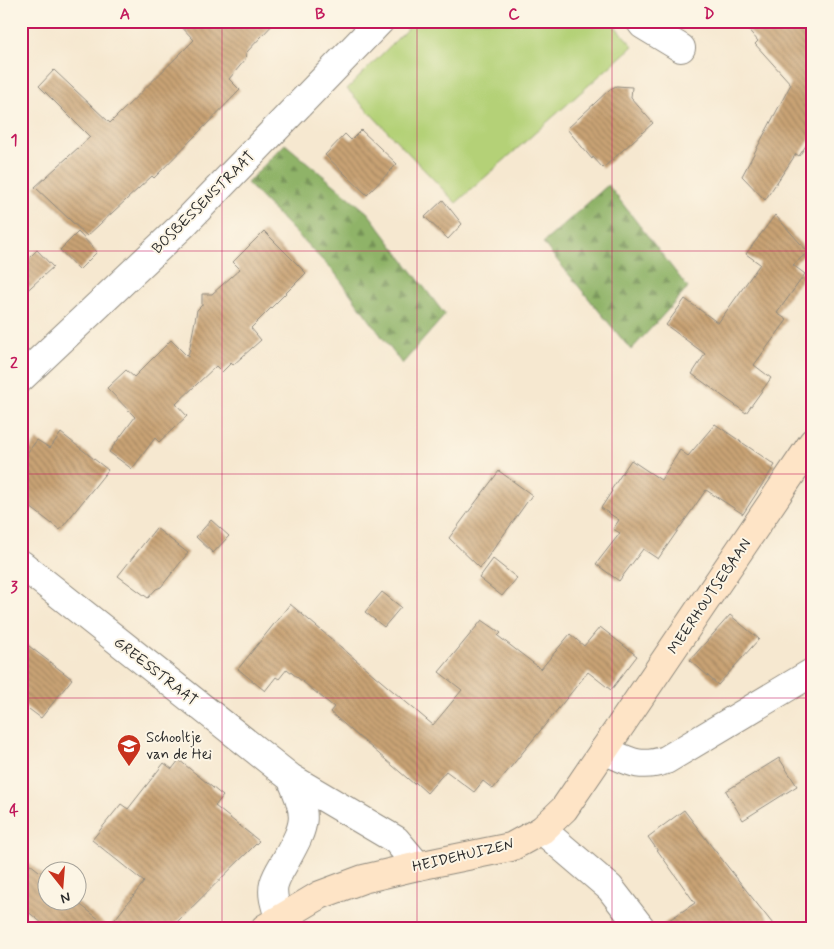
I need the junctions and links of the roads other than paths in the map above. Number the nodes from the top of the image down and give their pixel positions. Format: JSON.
{"nodes":[{"id":1,"x":380,"y":21,"type":"edge"},
{"id":2,"x":640,"y":21,"type":"edge"},
{"id":3,"x":681,"y":48,"type":"dead end"},
{"id":4,"x":21,"y":378,"type":"edge"},
{"id":5,"x":813,"y":442,"type":"edge"},
{"id":6,"x":21,"y":564,"type":"edge"},
{"id":7,"x":813,"y":672,"type":"edge"},
{"id":8,"x":604,"y":750,"type":"junction"},
{"id":9,"x":291,"y":778,"type":"junction"},
{"id":10,"x":542,"y":830,"type":"junction"},
{"id":11,"x":418,"y":866,"type":"junction"},
{"id":12,"x":272,"y":923,"type":"edge"},
{"id":13,"x":641,"y":928,"type":"edge"}],
"edges":[{"from":1,"to":4,"type":"street","name":"BOSBESSENSTRAAT"},
{"from":2,"to":3,"type":"street"},
{"from":5,"to":8,"type":"street","name":"MEERHOUTSEBAAN"},
{"from":6,"to":9,"type":"street","name":"GREESSTRAAT"},
{"from":7,"to":8,"type":"street"},
{"from":8,"to":10,"type":"street","name":"HEIDEHUIZEN"},
{"from":9,"to":11,"type":"street","name":"GREESSTRAAT"},
{"from":9,"to":12,"type":"street","name":"GREESSTRAAT"},
{"from":10,"to":11,"type":"street","name":"HEIDEHUIZEN"},
{"from":10,"to":13,"type":"street"},
{"from":11,"to":12,"type":"street","name":"HEIDEHUIZEN"}]}
